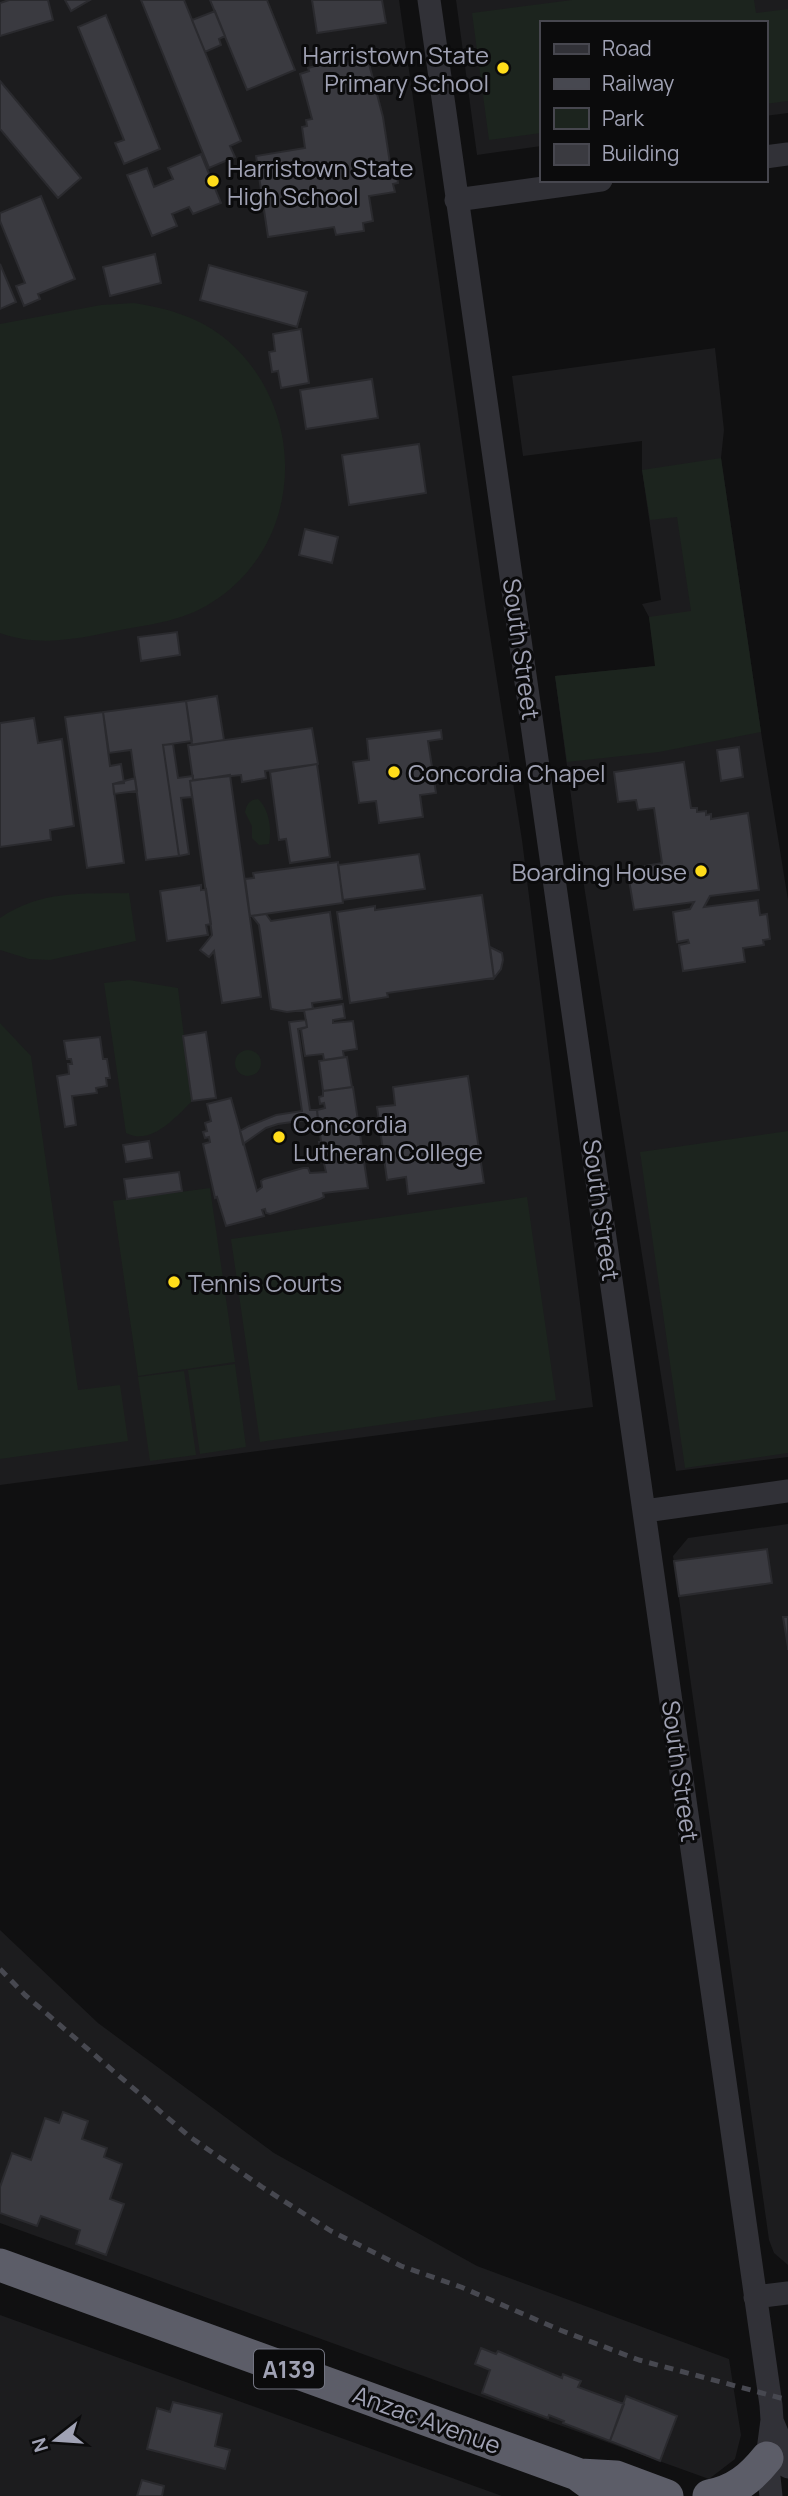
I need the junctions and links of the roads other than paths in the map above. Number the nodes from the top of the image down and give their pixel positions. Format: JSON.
{"nodes":[{"id":1,"x":429,"y":0,"type":"edge"},
{"id":2,"x":788,"y":154,"type":"edge"},
{"id":3,"x":767,"y":157,"type":"edge"},
{"id":4,"x":587,"y":182,"type":"edge"},
{"id":5,"x":456,"y":201,"type":"junction"},
{"id":6,"x":788,"y":1491,"type":"edge"},
{"id":7,"x":645,"y":1511,"type":"junction"},
{"id":8,"x":0,"y":2265,"type":"edge"},
{"id":9,"x":788,"y":2293,"type":"edge"},
{"id":10,"x":755,"y":2297,"type":"junction"},
{"id":11,"x":777,"y":2463,"type":"edge"},
{"id":12,"x":577,"y":2474,"type":"junction"},
{"id":13,"x":607,"y":2496,"type":"edge"},
{"id":14,"x":667,"y":2496,"type":"edge"},
{"id":15,"x":709,"y":2496,"type":"edge"},
{"id":16,"x":771,"y":2496,"type":"edge"}],
"edges":[{"from":1,"to":5,"type":"street","name":"South Street"},
{"from":2,"to":3,"type":"street"},
{"from":4,"to":5,"type":"street"},
{"from":5,"to":7,"type":"street","name":"South Street"},
{"from":6,"to":7,"type":"street"},
{"from":7,"to":10,"type":"street","name":"South Street"},
{"from":8,"to":12,"type":"highway","name":"Anzac Avenue","number":"A139"},
{"from":9,"to":10,"type":"street"},
{"from":10,"to":11,"type":"street","name":"South Street"},
{"from":11,"to":15,"type":"highway"},
{"from":11,"to":16,"type":"street","name":"South Street"},
{"from":12,"to":13,"type":"highway","name":"Anzac Avenue","number":"A139"},
{"from":12,"to":14,"type":"highway","name":"Anzac Avenue","number":"A139"}]}
